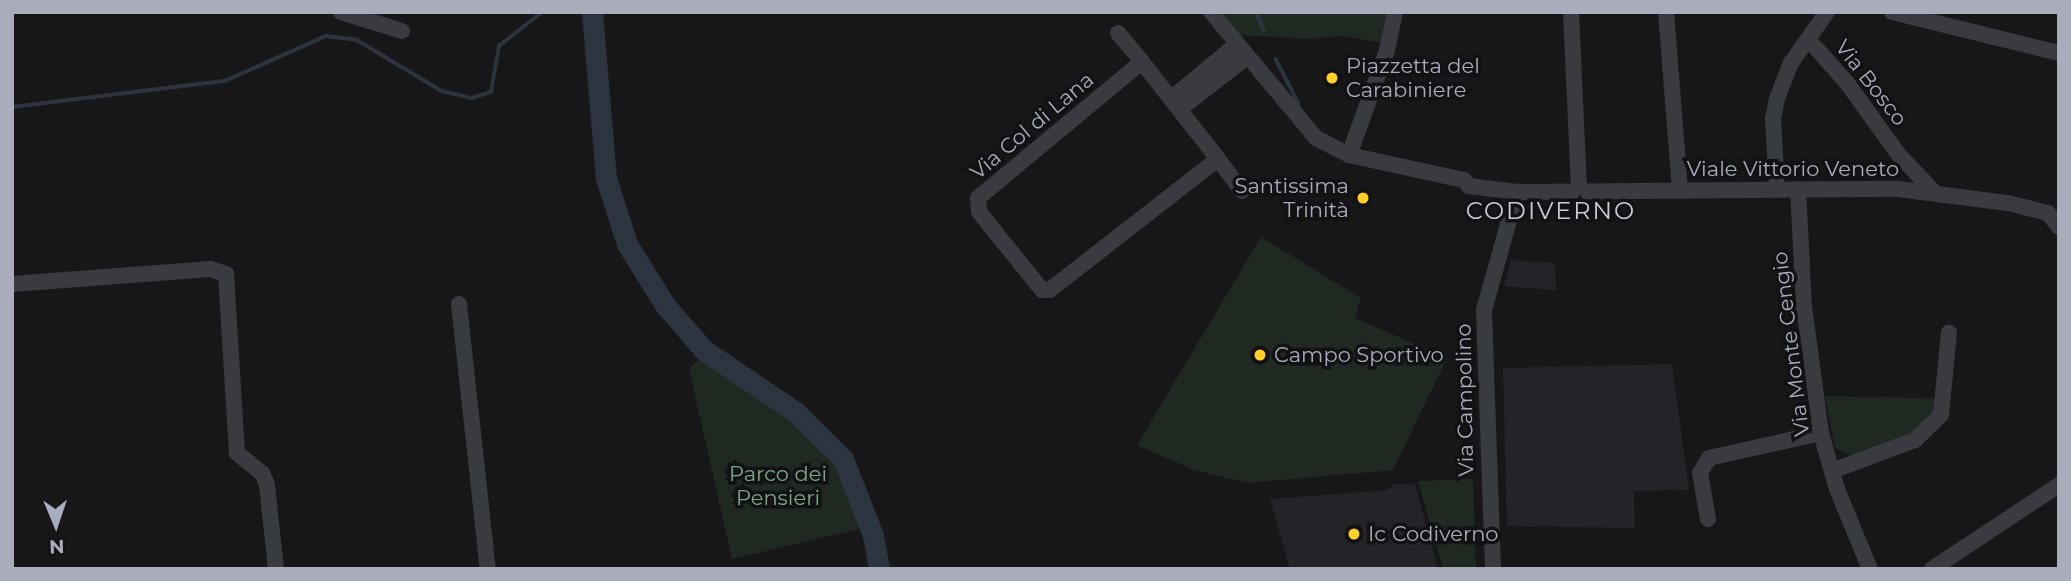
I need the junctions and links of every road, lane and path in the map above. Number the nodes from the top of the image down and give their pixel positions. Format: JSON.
{"nodes":[{"id":1,"x":341,"y":12,"type":"edge"},
{"id":2,"x":1212,"y":12,"type":"edge"},
{"id":3,"x":1395,"y":12,"type":"edge"},
{"id":4,"x":1572,"y":12,"type":"edge"},
{"id":5,"x":1666,"y":12,"type":"edge"},
{"id":6,"x":1827,"y":12,"type":"edge"},
{"id":7,"x":1892,"y":12,"type":"edge"},
{"id":8,"x":402,"y":31,"type":"dead end"},
{"id":9,"x":1118,"y":33,"type":"dead end"},
{"id":10,"x":1808,"y":39,"type":"junction"},
{"id":11,"x":1242,"y":51,"type":"junction"},
{"id":12,"x":2059,"y":53,"type":"edge"},
{"id":13,"x":1142,"y":62,"type":"junction"},
{"id":14,"x":1176,"y":103,"type":"junction"},
{"id":15,"x":1349,"y":155,"type":"junction"},
{"id":16,"x":1899,"y":155,"type":"junction"},
{"id":17,"x":1218,"y":159,"type":"junction"},
{"id":18,"x":1891,"y":188,"type":"junction"},
{"id":19,"x":1777,"y":189,"type":"junction"},
{"id":20,"x":1798,"y":189,"type":"junction"},
{"id":21,"x":1680,"y":190,"type":"junction"},
{"id":22,"x":1242,"y":191,"type":"dead end"},
{"id":23,"x":1579,"y":191,"type":"junction"},
{"id":24,"x":1517,"y":192,"type":"junction"},
{"id":25,"x":1936,"y":194,"type":"junction"},
{"id":26,"x":2059,"y":227,"type":"edge"},
{"id":27,"x":12,"y":284,"type":"edge"},
{"id":28,"x":459,"y":304,"type":"dead end"},
{"id":29,"x":1950,"y":332,"type":"dead end"},
{"id":30,"x":1821,"y":433,"type":"junction"},
{"id":31,"x":1832,"y":471,"type":"junction"},
{"id":32,"x":2059,"y":485,"type":"edge"},
{"id":33,"x":1708,"y":519,"type":"dead end"},
{"id":34,"x":276,"y":569,"type":"edge"},
{"id":35,"x":488,"y":569,"type":"edge"},
{"id":36,"x":1493,"y":569,"type":"edge"},
{"id":37,"x":1870,"y":569,"type":"edge"},
{"id":38,"x":1931,"y":569,"type":"edge"}],
"edges":[{"from":1,"to":8,"type":"street"},
{"from":2,"to":11,"type":"street"},
{"from":3,"to":15,"type":"street"},
{"from":4,"to":23,"type":"street"},
{"from":5,"to":21,"type":"street"},
{"from":6,"to":10,"type":"street","name":"Via Bosco"},
{"from":7,"to":12,"type":"street"},
{"from":9,"to":13,"type":"street"},
{"from":10,"to":16,"type":"street","name":"Via Bosco"},
{"from":10,"to":19,"type":"street","name":"Via Bosco"},
{"from":11,"to":14,"type":"street"},
{"from":11,"to":15,"type":"street"},
{"from":13,"to":14,"type":"street"},
{"from":13,"to":17,"type":"street","name":"Via Col di Lana"},
{"from":14,"to":17,"type":"street"},
{"from":15,"to":24,"type":"street","name":"Viale Vittorio Veneto"},
{"from":16,"to":18,"type":"street","name":"Via Bosco"},
{"from":16,"to":25,"type":"street","name":"Via Bosco"},
{"from":17,"to":22,"type":"street"},
{"from":18,"to":20,"type":"street","name":"Viale Vittorio Veneto"},
{"from":18,"to":25,"type":"street","name":"Viale Vittorio Veneto"},
{"from":19,"to":20,"type":"street","name":"Viale Vittorio Veneto"},
{"from":19,"to":21,"type":"street","name":"Viale Vittorio Veneto"},
{"from":20,"to":30,"type":"street","name":"Via Monte Cengio"},
{"from":21,"to":23,"type":"street","name":"Viale Vittorio Veneto"},
{"from":23,"to":24,"type":"street","name":"Viale Vittorio Veneto"},
{"from":24,"to":36,"type":"street","name":"Via Campolino"},
{"from":25,"to":26,"type":"street","name":"Viale Vittorio Veneto"},
{"from":27,"to":34,"type":"street"},
{"from":28,"to":35,"type":"street"},
{"from":29,"to":31,"type":"street"},
{"from":30,"to":31,"type":"street","name":"Via Monte Cengio"},
{"from":30,"to":33,"type":"street"},
{"from":31,"to":37,"type":"street","name":"Via Monte Cengio"},
{"from":32,"to":38,"type":"street"}]}
